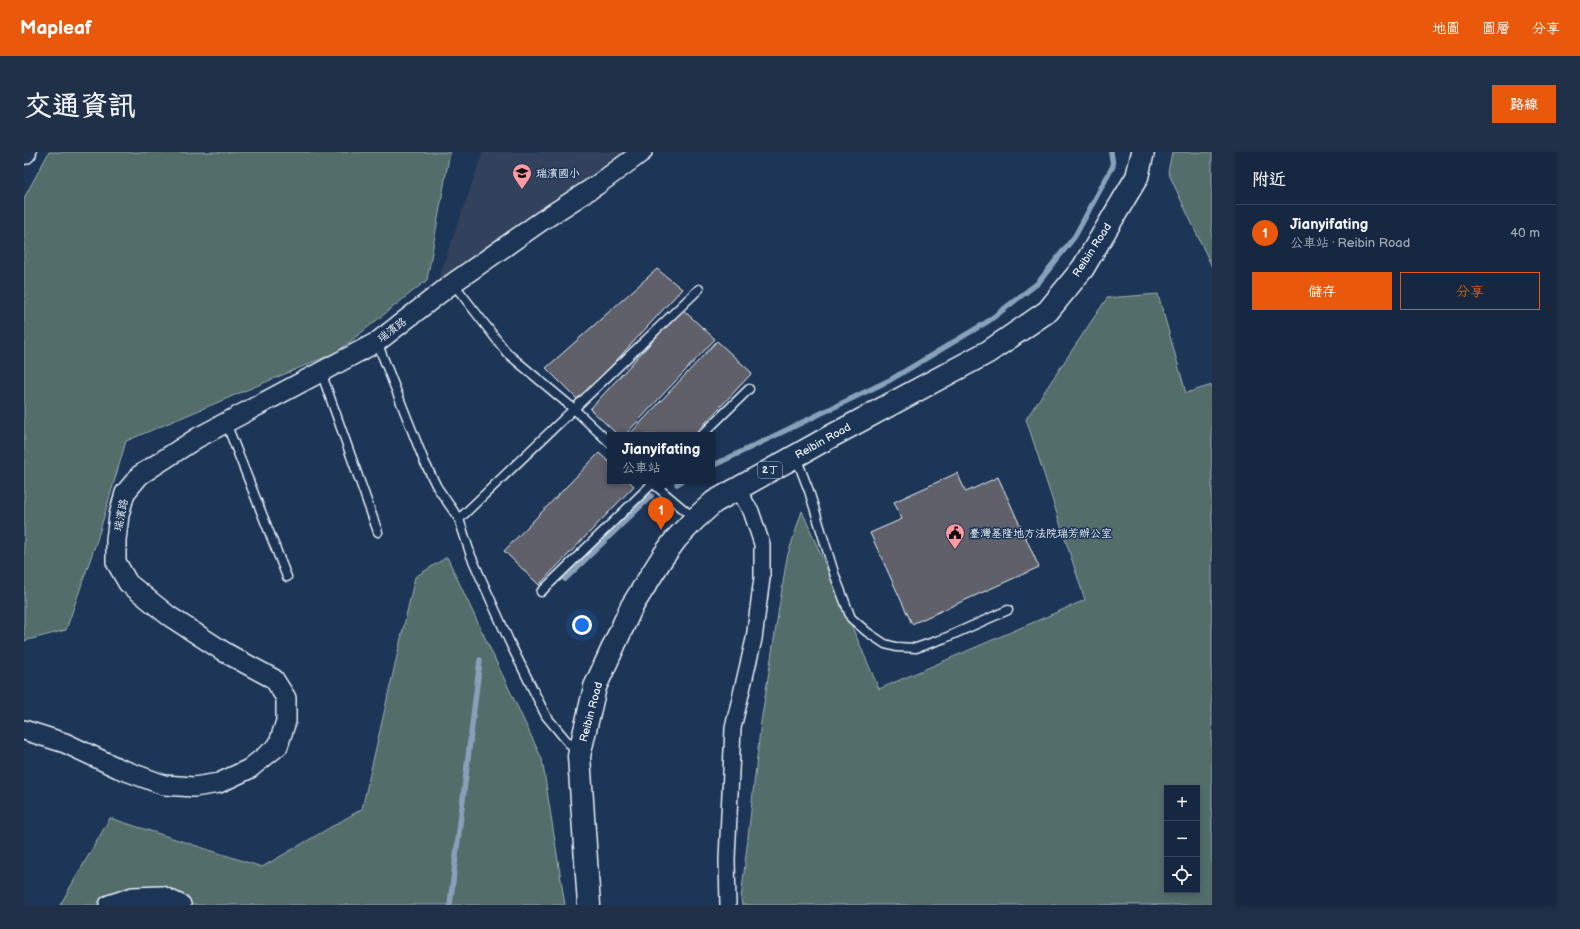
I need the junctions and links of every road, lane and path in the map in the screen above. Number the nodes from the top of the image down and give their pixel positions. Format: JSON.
{"nodes":[{"id":1,"x":642,"y":152,"type":"edge"},
{"id":2,"x":1143,"y":152,"type":"edge"},
{"id":3,"x":453,"y":283,"type":"junction"},
{"id":4,"x":699,"y":289,"type":"dead end"},
{"id":5,"x":377,"y":342,"type":"junction"},
{"id":6,"x":321,"y":372,"type":"junction"},
{"id":7,"x":749,"y":389,"type":"dead end"},
{"id":8,"x":574,"y":409,"type":"junction"},
{"id":9,"x":226,"y":423,"type":"junction"},
{"id":10,"x":705,"y":432,"type":"edge"},
{"id":11,"x":607,"y":440,"type":"edge"},
{"id":12,"x":796,"y":456,"type":"junction"},
{"id":13,"x":651,"y":484,"type":"edge"},
{"id":14,"x":655,"y":484,"type":"edge"},
{"id":15,"x":737,"y":488,"type":"junction"},
{"id":16,"x":459,"y":519,"type":"junction"},
{"id":17,"x":695,"y":519,"type":"junction"},
{"id":18,"x":378,"y":532,"type":"dead end"},
{"id":19,"x":287,"y":577,"type":"dead end"},
{"id":20,"x":541,"y":592,"type":"dead end"},
{"id":21,"x":1008,"y":610,"type":"dead end"},
{"id":22,"x":24,"y":730,"type":"edge"},
{"id":23,"x":579,"y":756,"type":"junction"},
{"id":24,"x":109,"y":905,"type":"edge"},
{"id":25,"x":181,"y":905,"type":"edge"},
{"id":26,"x":589,"y":905,"type":"edge"},
{"id":27,"x":728,"y":905,"type":"edge"}],
"edges":[{"from":1,"to":3,"type":"street","name":"瑞濱路"},
{"from":2,"to":12,"type":"main road","name":"Reibin Road","number":"2丁"},
{"from":3,"to":5,"type":"street","name":"瑞濱路"},
{"from":3,"to":8,"type":"lane"},
{"from":4,"to":8,"type":"lane"},
{"from":5,"to":6,"type":"street","name":"瑞濱路"},
{"from":5,"to":16,"type":"lane"},
{"from":6,"to":9,"type":"street","name":"瑞濱路"},
{"from":6,"to":18,"type":"lane"},
{"from":7,"to":10,"type":"lane"},
{"from":8,"to":11,"type":"lane"},
{"from":8,"to":16,"type":"lane"},
{"from":9,"to":19,"type":"lane"},
{"from":9,"to":22,"type":"street","name":"瑞濱路"},
{"from":12,"to":15,"type":"main road","name":"Reibin Road","number":"2丁"},
{"from":12,"to":21,"type":"lane"},
{"from":13,"to":20,"type":"lane"},
{"from":14,"to":17,"type":"lane"},
{"from":15,"to":17,"type":"main road","name":"Reibin Road","number":"2丁"},
{"from":15,"to":27,"type":"street"},
{"from":16,"to":23,"type":"lane"},
{"from":17,"to":23,"type":"main road","name":"Reibin Road","number":"2丁"},
{"from":23,"to":26,"type":"main road","name":"Reibin Road","number":"2丁"},
{"from":24,"to":25,"type":"street"}]}
